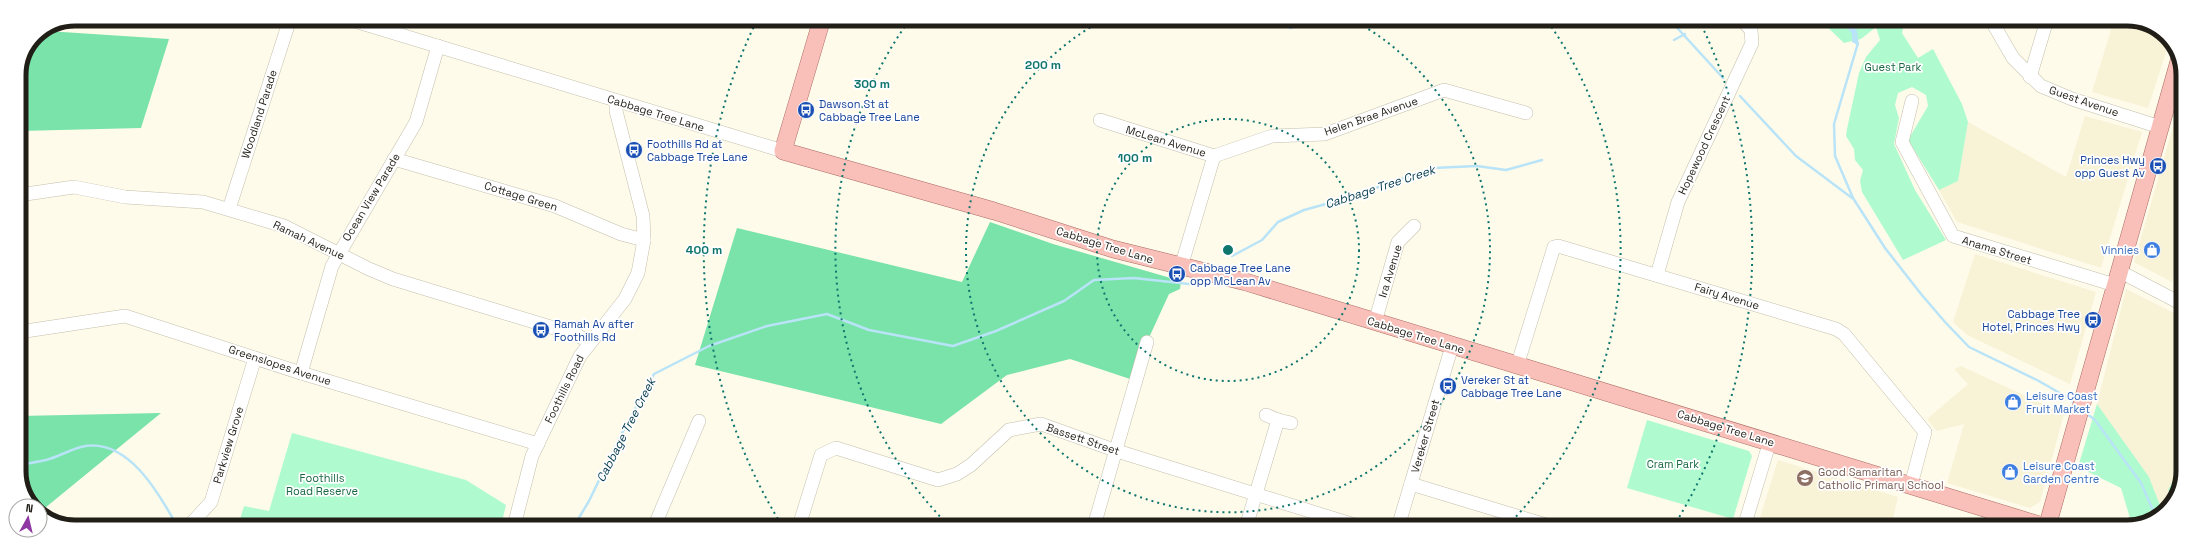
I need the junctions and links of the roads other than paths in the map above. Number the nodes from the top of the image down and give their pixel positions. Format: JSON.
{"nodes":[{"id":1,"x":288,"y":26,"type":"edge"},
{"id":2,"x":371,"y":26,"type":"edge"},
{"id":3,"x":820,"y":26,"type":"edge"},
{"id":4,"x":1747,"y":26,"type":"edge"},
{"id":5,"x":1994,"y":26,"type":"edge"},
{"id":6,"x":2045,"y":26,"type":"edge"},
{"id":7,"x":438,"y":46,"type":"junction"},
{"id":8,"x":2176,"y":72,"type":"edge"},
{"id":9,"x":2030,"y":77,"type":"junction"},
{"id":10,"x":616,"y":101,"type":"junction"},
{"id":11,"x":1912,"y":101,"type":"dead end"},
{"id":12,"x":1526,"y":114,"type":"dead end"},
{"id":13,"x":1100,"y":120,"type":"dead end"},
{"id":14,"x":2160,"y":127,"type":"junction"},
{"id":15,"x":783,"y":151,"type":"junction"},
{"id":16,"x":1214,"y":156,"type":"junction"},
{"id":17,"x":394,"y":159,"type":"junction"},
{"id":18,"x":26,"y":194,"type":"edge"},
{"id":19,"x":229,"y":209,"type":"junction"},
{"id":20,"x":1414,"y":226,"type":"dead end"},
{"id":21,"x":644,"y":240,"type":"junction"},
{"id":22,"x":338,"y":253,"type":"junction"},
{"id":23,"x":1181,"y":267,"type":"junction"},
{"id":24,"x":1657,"y":275,"type":"junction"},
{"id":25,"x":2117,"y":278,"type":"junction"},
{"id":26,"x":2176,"y":302,"type":"edge"},
{"id":27,"x":1375,"y":322,"type":"junction"},
{"id":28,"x":26,"y":331,"type":"edge"},
{"id":29,"x":589,"y":342,"type":"junction"},
{"id":30,"x":1147,"y":342,"type":"dead end"},
{"id":31,"x":1452,"y":346,"type":"junction"},
{"id":32,"x":255,"y":358,"type":"junction"},
{"id":33,"x":1517,"y":366,"type":"junction"},
{"id":34,"x":301,"y":373,"type":"junction"},
{"id":35,"x":1266,"y":415,"type":"dead end"},
{"id":36,"x":699,"y":420,"type":"dead end"},
{"id":37,"x":1278,"y":420,"type":"junction"},
{"id":38,"x":1291,"y":423,"type":"dead end"},
{"id":39,"x":1770,"y":442,"type":"junction"},
{"id":40,"x":538,"y":444,"type":"junction"},
{"id":41,"x":1116,"y":451,"type":"junction"},
{"id":42,"x":1411,"y":484,"type":"junction"},
{"id":43,"x":1910,"y":485,"type":"junction"},
{"id":44,"x":1257,"y":495,"type":"junction"},
{"id":45,"x":194,"y":520,"type":"edge"},
{"id":46,"x":516,"y":520,"type":"edge"},
{"id":47,"x":657,"y":520,"type":"edge"},
{"id":48,"x":801,"y":520,"type":"edge"},
{"id":49,"x":1096,"y":520,"type":"edge"},
{"id":50,"x":1248,"y":520,"type":"edge"},
{"id":51,"x":1338,"y":520,"type":"edge"},
{"id":52,"x":1400,"y":520,"type":"edge"},
{"id":53,"x":1530,"y":520,"type":"edge"},
{"id":54,"x":1746,"y":520,"type":"edge"},
{"id":55,"x":2023,"y":520,"type":"edge"},
{"id":56,"x":2048,"y":520,"type":"edge"}],
"edges":[{"from":1,"to":19,"type":"street","name":"Woodland Parade"},
{"from":2,"to":7,"type":"street","name":"Cabbage Tree Lane"},
{"from":3,"to":15,"type":"main road"},
{"from":4,"to":24,"type":"street","name":"Hopewood Crescent"},
{"from":5,"to":9,"type":"street","name":"Guest Avenue"},
{"from":6,"to":9,"type":"street"},
{"from":7,"to":10,"type":"street","name":"Cabbage Tree Lane"},
{"from":7,"to":17,"type":"street","name":"Ocean View Parade"},
{"from":8,"to":14,"type":"main road"},
{"from":9,"to":14,"type":"street","name":"Guest Avenue"},
{"from":10,"to":15,"type":"street","name":"Cabbage Tree Lane"},
{"from":10,"to":21,"type":"street","name":"Foothills Road"},
{"from":11,"to":25,"type":"street","name":"Anama Street"},
{"from":12,"to":16,"type":"street","name":"Helen Brae Avenue"},
{"from":13,"to":16,"type":"street","name":"McLean Avenue"},
{"from":14,"to":25,"type":"main road"},
{"from":15,"to":23,"type":"main road","name":"Cabbage Tree Lane"},
{"from":16,"to":23,"type":"street","name":"McLean Avenue"},
{"from":17,"to":21,"type":"street","name":"Cottage Green"},
{"from":17,"to":22,"type":"street","name":"Ocean View Parade"},
{"from":18,"to":19,"type":"street","name":"Ramah Avenue"},
{"from":19,"to":22,"type":"street","name":"Ramah Avenue"},
{"from":20,"to":27,"type":"street","name":"Ira Avenue"},
{"from":21,"to":29,"type":"street","name":"Foothills Road"},
{"from":22,"to":29,"type":"street","name":"Ramah Avenue"},
{"from":22,"to":34,"type":"street","name":"Ocean View Parade"},
{"from":23,"to":27,"type":"main road","name":"Cabbage Tree Lane"},
{"from":24,"to":33,"type":"street","name":"Fairy Avenue"},
{"from":24,"to":43,"type":"street","name":"Fairy Avenue"},
{"from":25,"to":26,"type":"street","name":"Anama Street"},
{"from":25,"to":56,"type":"main road"},
{"from":27,"to":31,"type":"main road","name":"Cabbage Tree Lane"},
{"from":28,"to":32,"type":"street","name":"Greenslopes Avenue"},
{"from":29,"to":40,"type":"street","name":"Foothills Road"},
{"from":30,"to":41,"type":"street"},
{"from":31,"to":33,"type":"main road","name":"Cabbage Tree Lane"},
{"from":31,"to":42,"type":"street","name":"Vereker Street"},
{"from":32,"to":34,"type":"street","name":"Greenslopes Avenue"},
{"from":32,"to":45,"type":"street","name":"Parkview Grove"},
{"from":33,"to":39,"type":"main road","name":"Cabbage Tree Lane"},
{"from":34,"to":40,"type":"street","name":"Greenslopes Avenue"},
{"from":35,"to":37,"type":"street"},
{"from":36,"to":47,"type":"street"},
{"from":37,"to":38,"type":"street"},
{"from":37,"to":44,"type":"street"},
{"from":39,"to":43,"type":"main road","name":"Cabbage Tree Lane"},
{"from":39,"to":54,"type":"street"},
{"from":40,"to":46,"type":"street","name":"Foothills Road"},
{"from":41,"to":44,"type":"street","name":"Bassett Street"},
{"from":41,"to":48,"type":"street","name":"Bassett Street"},
{"from":41,"to":49,"type":"street"},
{"from":42,"to":52,"type":"street","name":"Vereker Street"},
{"from":42,"to":53,"type":"street"},
{"from":43,"to":55,"type":"main road","name":"Cabbage Tree Lane"},
{"from":44,"to":50,"type":"street"},
{"from":44,"to":51,"type":"street","name":"Bassett Street"}]}
